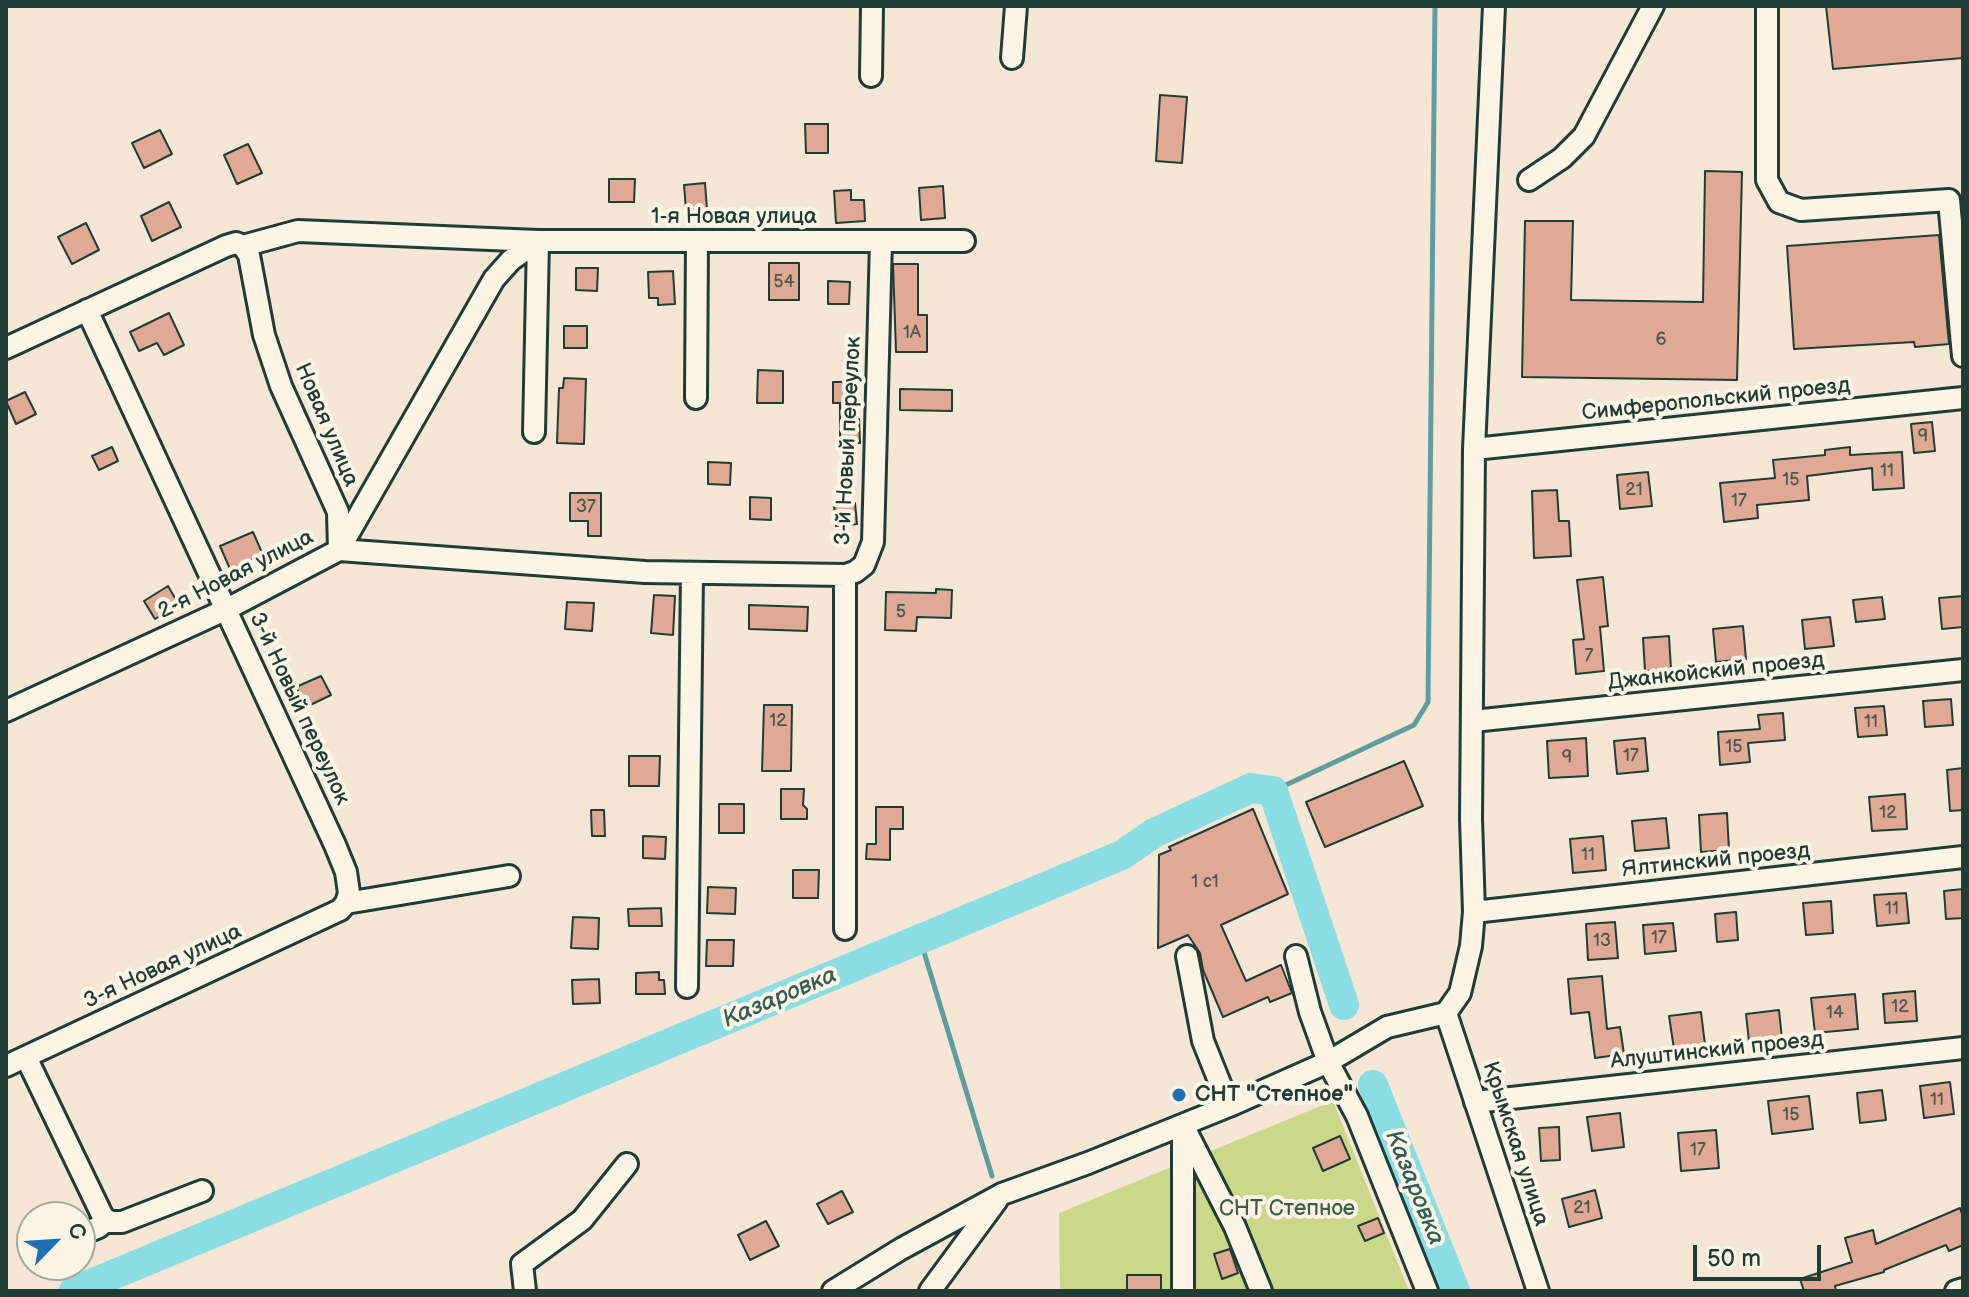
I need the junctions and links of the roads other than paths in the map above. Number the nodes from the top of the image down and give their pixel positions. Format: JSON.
{"nodes":[{"id":1,"x":872,"y":6,"type":"edge"},
{"id":2,"x":1016,"y":6,"type":"edge"},
{"id":3,"x":1494,"y":6,"type":"edge"},
{"id":4,"x":1653,"y":6,"type":"edge"},
{"id":5,"x":1767,"y":6,"type":"edge"},
{"id":6,"x":1012,"y":58,"type":"dead end"},
{"id":7,"x":871,"y":76,"type":"dead end"},
{"id":8,"x":1529,"y":180,"type":"dead end"},
{"id":9,"x":538,"y":241,"type":"junction"},
{"id":10,"x":697,"y":241,"type":"junction"},
{"id":11,"x":881,"y":241,"type":"junction"},
{"id":12,"x":964,"y":241,"type":"dead end"},
{"id":13,"x":243,"y":246,"type":"junction"},
{"id":14,"x":87,"y":310,"type":"junction"},
{"id":15,"x":6,"y":348,"type":"edge"},
{"id":16,"x":1963,"y":356,"type":"edge"},
{"id":17,"x":696,"y":398,"type":"dead end"},
{"id":18,"x":1963,"y":398,"type":"edge"},
{"id":19,"x":534,"y":432,"type":"dead end"},
{"id":20,"x":1474,"y":449,"type":"junction"},
{"id":21,"x":339,"y":550,"type":"junction"},
{"id":22,"x":645,"y":572,"type":"joint"},
{"id":23,"x":692,"y":573,"type":"junction"},
{"id":24,"x":845,"y":575,"type":"junction"},
{"id":25,"x":227,"y":609,"type":"junction"},
{"id":26,"x":1963,"y":670,"type":"edge"},
{"id":27,"x":6,"y":711,"type":"edge"},
{"id":28,"x":1473,"y":721,"type":"junction"},
{"id":29,"x":1963,"y":857,"type":"edge"},
{"id":30,"x":509,"y":876,"type":"dead end"},
{"id":31,"x":343,"y":907,"type":"junction"},
{"id":32,"x":1474,"y":912,"type":"junction"},
{"id":33,"x":845,"y":929,"type":"dead end"},
{"id":34,"x":1187,"y":956,"type":"dead end"},
{"id":35,"x":1296,"y":956,"type":"dead end"},
{"id":36,"x":687,"y":987,"type":"dead end"},
{"id":37,"x":1446,"y":1013,"type":"junction"},
{"id":38,"x":1963,"y":1048,"type":"edge"},
{"id":39,"x":26,"y":1057,"type":"junction"},
{"id":40,"x":1328,"y":1062,"type":"junction"},
{"id":41,"x":6,"y":1066,"type":"edge"},
{"id":42,"x":1475,"y":1102,"type":"junction"},
{"id":43,"x":1229,"y":1106,"type":"junction"},
{"id":44,"x":1183,"y":1125,"type":"junction"},
{"id":45,"x":627,"y":1164,"type":"dead end"},
{"id":46,"x":202,"y":1191,"type":"dead end"},
{"id":47,"x":1002,"y":1194,"type":"junction"},
{"id":48,"x":103,"y":1217,"type":"junction"},
{"id":49,"x":96,"y":1228,"type":"edge"},
{"id":50,"x":1963,"y":1289,"type":"edge"},
{"id":51,"x":525,"y":1291,"type":"edge"},
{"id":52,"x":833,"y":1291,"type":"edge"},
{"id":53,"x":930,"y":1291,"type":"edge"},
{"id":54,"x":1183,"y":1291,"type":"edge"},
{"id":55,"x":1261,"y":1291,"type":"edge"},
{"id":56,"x":1427,"y":1291,"type":"edge"},
{"id":57,"x":1538,"y":1291,"type":"edge"},
{"id":58,"x":1956,"y":1291,"type":"edge"}],
"edges":[{"from":1,"to":7,"type":"street"},
{"from":2,"to":6,"type":"street"},
{"from":3,"to":20,"type":"street"},
{"from":4,"to":8,"type":"street"},
{"from":5,"to":16,"type":"street"},
{"from":9,"to":10,"type":"street","name":"1-я Новая улица"},
{"from":9,"to":13,"type":"street","name":"1-я Новая улица"},
{"from":9,"to":19,"type":"street"},
{"from":9,"to":21,"type":"street","name":"Новая улица"},
{"from":10,"to":11,"type":"street","name":"1-я Новая улица"},
{"from":10,"to":17,"type":"street"},
{"from":11,"to":12,"type":"street","name":"1-я Новая улица"},
{"from":11,"to":24,"type":"street","name":"3-й Новый переулок"},
{"from":13,"to":14,"type":"street"},
{"from":13,"to":21,"type":"street","name":"Новая улица"},
{"from":14,"to":15,"type":"street"},
{"from":14,"to":25,"type":"street","name":"3-й Новый переулок"},
{"from":18,"to":20,"type":"street","name":"Симферопольский проезд"},
{"from":20,"to":28,"type":"street"},
{"from":21,"to":22,"type":"street","name":"2-я Новая улица"},
{"from":21,"to":25,"type":"street","name":"2-я Новая улица"},
{"from":22,"to":23,"type":"street","name":"3-й Новый переулок"},
{"from":23,"to":24,"type":"street","name":"3-й Новый переулок"},
{"from":23,"to":36,"type":"street"},
{"from":24,"to":33,"type":"street"},
{"from":25,"to":27,"type":"street","name":"2-я Новая улица"},
{"from":25,"to":31,"type":"street","name":"3-й Новый переулок"},
{"from":26,"to":28,"type":"street","name":"Джанкойский проезд"},
{"from":28,"to":32,"type":"street"},
{"from":29,"to":32,"type":"street","name":"Ялтинский проезд"},
{"from":30,"to":31,"type":"street","name":"3-я Новая улица"},
{"from":31,"to":39,"type":"street","name":"3-я Новая улица"},
{"from":32,"to":37,"type":"street"},
{"from":34,"to":43,"type":"street"},
{"from":35,"to":40,"type":"street"},
{"from":37,"to":40,"type":"street"},
{"from":37,"to":42,"type":"street","name":"Крымская улица"},
{"from":38,"to":42,"type":"street","name":"Алуштинский проезд"},
{"from":39,"to":41,"type":"street","name":"3-я Новая улица"},
{"from":39,"to":48,"type":"street"},
{"from":40,"to":43,"type":"street"},
{"from":40,"to":56,"type":"street"},
{"from":42,"to":57,"type":"street","name":"Крымская улица"},
{"from":43,"to":44,"type":"street"},
{"from":44,"to":47,"type":"street"},
{"from":44,"to":54,"type":"street"},
{"from":44,"to":55,"type":"street"},
{"from":45,"to":51,"type":"street"},
{"from":46,"to":48,"type":"street"},
{"from":47,"to":52,"type":"street"},
{"from":47,"to":53,"type":"street"},
{"from":48,"to":49,"type":"street"},
{"from":50,"to":58,"type":"street"}]}
